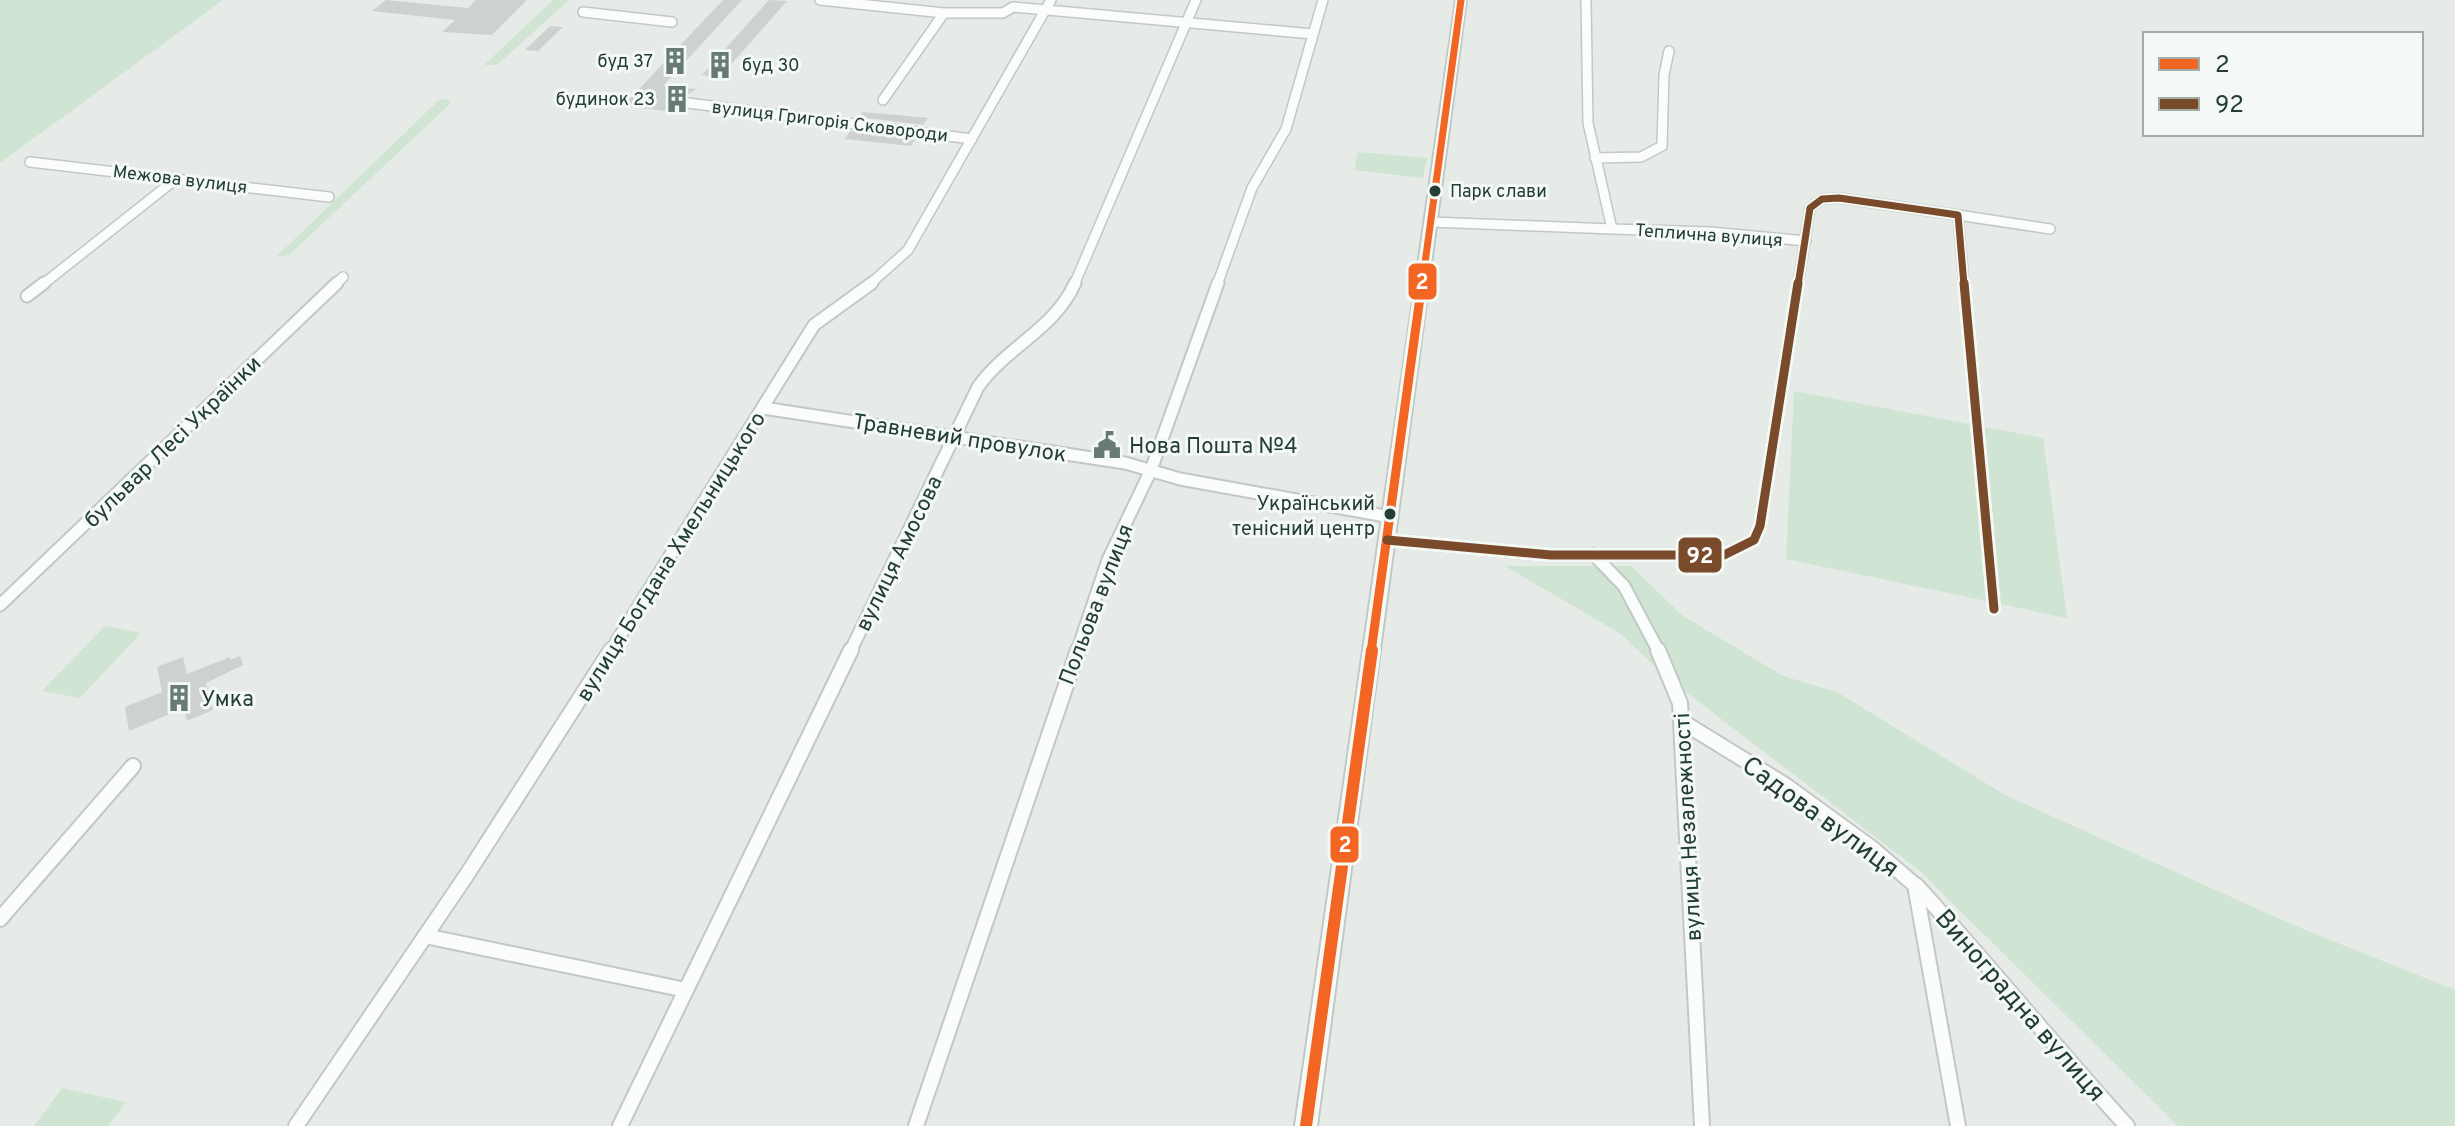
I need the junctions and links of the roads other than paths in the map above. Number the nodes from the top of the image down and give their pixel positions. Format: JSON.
{"nodes":[{"id":1,"x":820,"y":0,"type":"edge"},
{"id":2,"x":1051,"y":0,"type":"edge"},
{"id":3,"x":1196,"y":0,"type":"edge"},
{"id":4,"x":1323,"y":0,"type":"edge"},
{"id":5,"x":1461,"y":0,"type":"edge"},
{"id":6,"x":1586,"y":0,"type":"edge"},
{"id":7,"x":1045,"y":10,"type":"junction"},
{"id":8,"x":583,"y":12,"type":"dead end"},
{"id":9,"x":944,"y":13,"type":"junction"},
{"id":10,"x":672,"y":22,"type":"dead end"},
{"id":11,"x":1187,"y":23,"type":"junction"},
{"id":12,"x":1313,"y":34,"type":"junction"},
{"id":13,"x":1669,"y":51,"type":"dead end"},
{"id":14,"x":883,"y":100,"type":"dead end"},
{"id":15,"x":688,"y":103,"type":"dead end"},
{"id":16,"x":972,"y":139,"type":"junction"},
{"id":17,"x":1595,"y":158,"type":"junction"},
{"id":18,"x":30,"y":162,"type":"dead end"},
{"id":19,"x":176,"y":179,"type":"junction"},
{"id":20,"x":329,"y":197,"type":"dead end"},
{"id":21,"x":1958,"y":215,"type":"junction"},
{"id":22,"x":1431,"y":222,"type":"junction"},
{"id":23,"x":1612,"y":229,"type":"junction"},
{"id":24,"x":2050,"y":229,"type":"dead end"},
{"id":25,"x":1806,"y":241,"type":"junction"},
{"id":26,"x":343,"y":277,"type":"dead end"},
{"id":27,"x":27,"y":296,"type":"dead end"},
{"id":28,"x":763,"y":408,"type":"junction"},
{"id":29,"x":956,"y":435,"type":"junction"},
{"id":30,"x":1151,"y":470,"type":"junction"},
{"id":31,"x":1391,"y":517,"type":"junction"},
{"id":32,"x":1387,"y":540,"type":"junction"},
{"id":33,"x":1593,"y":554,"type":"junction"},
{"id":34,"x":0,"y":605,"type":"edge"},
{"id":35,"x":1994,"y":609,"type":"dead end"},
{"id":36,"x":1681,"y":721,"type":"junction"},
{"id":37,"x":133,"y":766,"type":"dead end"},
{"id":38,"x":1915,"y":885,"type":"junction"},
{"id":39,"x":0,"y":919,"type":"edge"},
{"id":40,"x":425,"y":936,"type":"junction"},
{"id":41,"x":686,"y":990,"type":"junction"},
{"id":42,"x":296,"y":1126,"type":"edge"},
{"id":43,"x":620,"y":1126,"type":"edge"},
{"id":44,"x":916,"y":1126,"type":"edge"},
{"id":45,"x":1306,"y":1126,"type":"edge"},
{"id":46,"x":1702,"y":1126,"type":"edge"},
{"id":47,"x":1958,"y":1126,"type":"edge"},
{"id":48,"x":2127,"y":1126,"type":"edge"}],
"edges":[{"from":1,"to":9,"type":"street"},
{"from":2,"to":7,"type":"street","name":"вулиця Богдана Хмельницького"},
{"from":3,"to":11,"type":"street","name":"вулиця Амосова"},
{"from":4,"to":12,"type":"street","name":"Польова вулиця"},
{"from":5,"to":22,"type":"main road"},
{"from":6,"to":17,"type":"street","name":"Теплична вулиця"},
{"from":7,"to":9,"type":"street"},
{"from":7,"to":11,"type":"street"},
{"from":7,"to":16,"type":"street","name":"вулиця Богдана Хмельницького"},
{"from":8,"to":10,"type":"street"},
{"from":9,"to":14,"type":"street"},
{"from":11,"to":12,"type":"street"},
{"from":11,"to":29,"type":"street","name":"вулиця Амосова"},
{"from":12,"to":30,"type":"street","name":"Польова вулиця"},
{"from":13,"to":17,"type":"street"},
{"from":15,"to":16,"type":"street","name":"вулиця Григорія Сковороди"},
{"from":16,"to":28,"type":"street","name":"вулиця Богдана Хмельницького"},
{"from":17,"to":23,"type":"street","name":"Теплична вулиця"},
{"from":18,"to":19,"type":"street","name":"Межова вулиця"},
{"from":19,"to":20,"type":"street","name":"Межова вулиця"},
{"from":19,"to":27,"type":"street"},
{"from":21,"to":24,"type":"street"},
{"from":21,"to":25,"type":"street"},
{"from":21,"to":35,"type":"street"},
{"from":22,"to":23,"type":"street","name":"Теплична вулиця"},
{"from":22,"to":31,"type":"main road"},
{"from":23,"to":25,"type":"street","name":"Теплична вулиця"},
{"from":25,"to":33,"type":"street"},
{"from":26,"to":34,"type":"street","name":"бульвар Лесі Українки"},
{"from":28,"to":29,"type":"street","name":"Травневий провулок"},
{"from":28,"to":40,"type":"street","name":"вулиця Богдана Хмельницького"},
{"from":29,"to":30,"type":"street","name":"Травневий провулок"},
{"from":29,"to":41,"type":"street","name":"вулиця Амосова"},
{"from":30,"to":31,"type":"street","name":"Травневий провулок"},
{"from":30,"to":44,"type":"street","name":"Польова вулиця"},
{"from":31,"to":32,"type":"main road"},
{"from":32,"to":33,"type":"street"},
{"from":32,"to":45,"type":"main road"},
{"from":33,"to":36,"type":"street","name":"вулиця Незалежності"},
{"from":36,"to":38,"type":"street","name":"Садова вулиця"},
{"from":36,"to":46,"type":"street","name":"вулиця Незалежності"},
{"from":37,"to":39,"type":"street"},
{"from":38,"to":47,"type":"street","name":"Садова вулиця"},
{"from":38,"to":48,"type":"street","name":"Виноградна вулиця"},
{"from":40,"to":41,"type":"street"},
{"from":40,"to":42,"type":"street","name":"вулиця Богдана Хмельницького"},
{"from":41,"to":43,"type":"street","name":"вулиця Амосова"}]}
